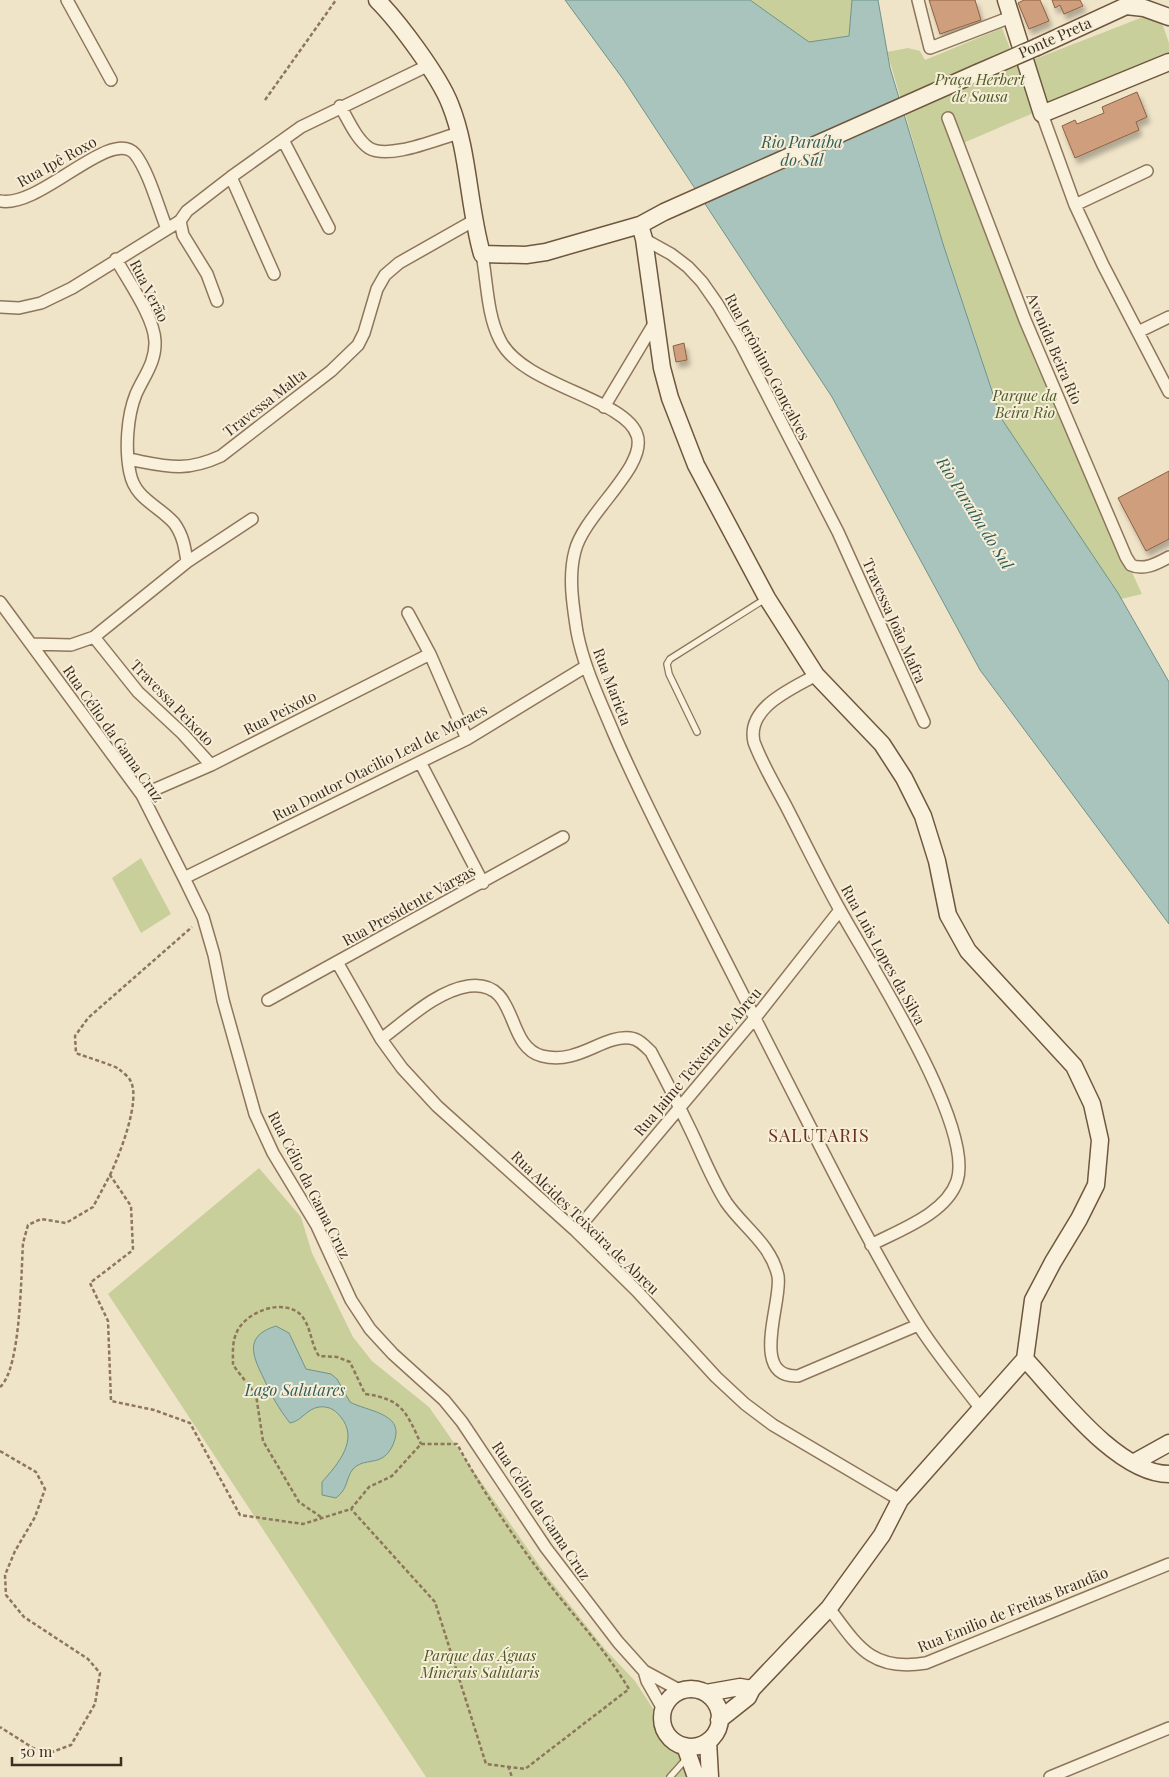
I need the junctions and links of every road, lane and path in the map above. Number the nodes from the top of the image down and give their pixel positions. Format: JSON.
{"nodes":[{"id":1,"x":336,"y":0,"type":"edge"},
{"id":2,"x":377,"y":0,"type":"edge"},
{"id":3,"x":918,"y":0,"type":"edge"},
{"id":4,"x":1006,"y":0,"type":"edge"},
{"id":5,"x":73,"y":3,"type":"edge"},
{"id":6,"x":1128,"y":3,"type":"edge"},
{"id":7,"x":1011,"y":17,"type":"junction"},
{"id":8,"x":1169,"y":17,"type":"edge"},
{"id":9,"x":1169,"y":62,"type":"edge"},
{"id":10,"x":427,"y":66,"type":"junction"},
{"id":11,"x":111,"y":80,"type":"dead end"},
{"id":12,"x":265,"y":100,"type":"dead end"},
{"id":13,"x":340,"y":106,"type":"junction"},
{"id":14,"x":1042,"y":114,"type":"junction"},
{"id":15,"x":948,"y":118,"type":"dead end"},
{"id":16,"x":459,"y":133,"type":"junction"},
{"id":17,"x":283,"y":140,"type":"junction"},
{"id":18,"x":1146,"y":171,"type":"dead end"},
{"id":19,"x":232,"y":177,"type":"junction"},
{"id":20,"x":0,"y":200,"type":"edge"},
{"id":21,"x":1075,"y":205,"type":"junction"},
{"id":22,"x":180,"y":221,"type":"junction"},
{"id":23,"x":473,"y":221,"type":"junction"},
{"id":24,"x":329,"y":228,"type":"dead end"},
{"id":25,"x":167,"y":229,"type":"junction"},
{"id":26,"x":642,"y":232,"type":"junction"},
{"id":27,"x":482,"y":254,"type":"junction"},
{"id":28,"x":116,"y":259,"type":"junction"},
{"id":29,"x":274,"y":274,"type":"dead end"},
{"id":30,"x":217,"y":301,"type":"dead end"},
{"id":31,"x":0,"y":307,"type":"edge"},
{"id":32,"x":1169,"y":317,"type":"edge"},
{"id":33,"x":655,"y":322,"type":"junction"},
{"id":34,"x":1138,"y":332,"type":"junction"},
{"id":35,"x":1169,"y":392,"type":"edge"},
{"id":36,"x":604,"y":407,"type":"junction"},
{"id":37,"x":128,"y":459,"type":"junction"},
{"id":38,"x":252,"y":519,"type":"dead end"},
{"id":39,"x":838,"y":532,"type":"joint"},
{"id":40,"x":1169,"y":557,"type":"edge"},
{"id":41,"x":187,"y":562,"type":"junction"},
{"id":42,"x":767,"y":598,"type":"junction"},
{"id":43,"x":0,"y":602,"type":"edge"},
{"id":44,"x":408,"y":613,"type":"dead end"},
{"id":45,"x":94,"y":637,"type":"junction"},
{"id":46,"x":31,"y":644,"type":"junction"},
{"id":47,"x":430,"y":654,"type":"junction"},
{"id":48,"x":585,"y":667,"type":"junction"},
{"id":49,"x":816,"y":675,"type":"junction"},
{"id":50,"x":924,"y":722,"type":"dead end"},
{"id":51,"x":697,"y":732,"type":"dead end"},
{"id":52,"x":467,"y":739,"type":"junction"},
{"id":53,"x":420,"y":762,"type":"junction"},
{"id":54,"x":210,"y":765,"type":"junction"},
{"id":55,"x":142,"y":795,"type":"junction"},
{"id":56,"x":563,"y":837,"type":"dead end"},
{"id":57,"x":184,"y":878,"type":"junction"},
{"id":58,"x":483,"y":883,"type":"junction"},
{"id":59,"x":840,"y":910,"type":"junction"},
{"id":60,"x":202,"y":917,"type":"junction"},
{"id":61,"x":337,"y":962,"type":"junction"},
{"id":62,"x":268,"y":1000,"type":"dead end"},
{"id":63,"x":755,"y":1018,"type":"junction"},
{"id":64,"x":381,"y":1039,"type":"junction"},
{"id":65,"x":680,"y":1107,"type":"junction"},
{"id":66,"x":110,"y":1175,"type":"junction"},
{"id":67,"x":576,"y":1230,"type":"junction"},
{"id":68,"x":871,"y":1245,"type":"junction"},
{"id":69,"x":918,"y":1325,"type":"junction"},
{"id":70,"x":1025,"y":1358,"type":"junction"},
{"id":71,"x":0,"y":1386,"type":"edge"},
{"id":72,"x":981,"y":1409,"type":"junction"},
{"id":73,"x":1169,"y":1443,"type":"edge"},
{"id":74,"x":421,"y":1444,"type":"junction"},
{"id":75,"x":0,"y":1452,"type":"edge"},
{"id":76,"x":1134,"y":1463,"type":"junction"},
{"id":77,"x":1169,"y":1474,"type":"edge"},
{"id":78,"x":900,"y":1500,"type":"junction"},
{"id":79,"x":351,"y":1509,"type":"junction"},
{"id":80,"x":1169,"y":1564,"type":"edge"},
{"id":81,"x":829,"y":1608,"type":"junction"},
{"id":82,"x":644,"y":1671,"type":"junction"},
{"id":83,"x":752,"y":1688,"type":"junction"},
{"id":84,"x":681,"y":1691,"type":"junction"},
{"id":85,"x":706,"y":1693,"type":"junction"},
{"id":86,"x":663,"y":1708,"type":"junction"},
{"id":87,"x":719,"y":1720,"type":"junction"},
{"id":88,"x":0,"y":1727,"type":"edge"},
{"id":89,"x":1169,"y":1728,"type":"edge"},
{"id":90,"x":708,"y":1741,"type":"junction"},
{"id":91,"x":686,"y":1752,"type":"junction"},
{"id":92,"x":508,"y":1766,"type":"junction"},
{"id":93,"x":512,"y":1777,"type":"edge"},
{"id":94,"x":670,"y":1777,"type":"edge"},
{"id":95,"x":696,"y":1777,"type":"edge"},
{"id":96,"x":710,"y":1777,"type":"edge"},
{"id":97,"x":1050,"y":1777,"type":"edge"}],
"edges":[{"from":1,"to":12,"type":"path"},
{"from":2,"to":10,"type":"main road"},
{"from":3,"to":7,"type":"street"},
{"from":4,"to":7,"type":"main road"},
{"from":5,"to":11,"type":"street"},
{"from":6,"to":8,"type":"main road"},
{"from":6,"to":26,"type":"main road","name":"Ponte Preta","bridge":true},
{"from":7,"to":14,"type":"main road"},
{"from":9,"to":14,"type":"main road"},
{"from":10,"to":13,"type":"street"},
{"from":10,"to":16,"type":"main road"},
{"from":13,"to":16,"type":"street"},
{"from":13,"to":17,"type":"street"},
{"from":14,"to":21,"type":"street"},
{"from":15,"to":40,"type":"street","name":"Avenida Beira Rio"},
{"from":16,"to":23,"type":"main road"},
{"from":17,"to":19,"type":"street"},
{"from":17,"to":24,"type":"street"},
{"from":18,"to":21,"type":"street"},
{"from":19,"to":22,"type":"street"},
{"from":19,"to":29,"type":"street"},
{"from":20,"to":25,"type":"street","name":"Rua Ipê Roxo"},
{"from":21,"to":34,"type":"street"},
{"from":22,"to":25,"type":"street"},
{"from":22,"to":30,"type":"street"},
{"from":23,"to":27,"type":"main road"},
{"from":23,"to":37,"type":"street","name":"Travessa Malta"},
{"from":25,"to":28,"type":"street"},
{"from":26,"to":27,"type":"main road","name":"Ponte Preta"},
{"from":26,"to":33,"type":"main road"},
{"from":26,"to":39,"type":"street","name":"Rua Jerônimo Gonçalves"},
{"from":27,"to":36,"type":"street","name":"Rua Marieta"},
{"from":28,"to":31,"type":"street"},
{"from":28,"to":37,"type":"street","name":"Rua Verão"},
{"from":32,"to":34,"type":"street"},
{"from":33,"to":36,"type":"street"},
{"from":33,"to":42,"type":"main road"},
{"from":34,"to":35,"type":"street"},
{"from":36,"to":48,"type":"street","name":"Rua Marieta"},
{"from":37,"to":41,"type":"street"},
{"from":38,"to":41,"type":"street"},
{"from":39,"to":50,"type":"street","name":"Travessa João Mafra"},
{"from":41,"to":45,"type":"street"},
{"from":42,"to":49,"type":"main road"},
{"from":42,"to":51,"type":"lane"},
{"from":43,"to":46,"type":"street","name":"Rua Célio da Gama Cruz"},
{"from":44,"to":47,"type":"street"},
{"from":45,"to":46,"type":"street"},
{"from":45,"to":54,"type":"street","name":"Travessa Peixoto"},
{"from":46,"to":55,"type":"street","name":"Rua Célio da Gama Cruz"},
{"from":47,"to":52,"type":"street"},
{"from":47,"to":54,"type":"street","name":"Rua Peixoto"},
{"from":48,"to":52,"type":"street","name":"Rua Doutor Otacilio Leal de Moraes"},
{"from":48,"to":63,"type":"street","name":"Rua Marieta"},
{"from":49,"to":59,"type":"street","name":"Rua Luis Lopes da Silva"},
{"from":49,"to":70,"type":"main road"},
{"from":52,"to":53,"type":"street","name":"Rua Doutor Otacilio Leal de Moraes"},
{"from":53,"to":57,"type":"street","name":"Rua Doutor Otacilio Leal de Moraes"},
{"from":53,"to":58,"type":"street"},
{"from":54,"to":55,"type":"street","name":"Rua Peixoto"},
{"from":55,"to":57,"type":"street","name":"Rua Célio da Gama Cruz"},
{"from":56,"to":58,"type":"street","name":"Rua Presidente Vargas"},
{"from":57,"to":60,"type":"street","name":"Rua Célio da Gama Cruz"},
{"from":58,"to":61,"type":"street","name":"Rua Presidente Vargas"},
{"from":59,"to":63,"type":"street","name":"Rua Jaime Teixeira de Abreu"},
{"from":59,"to":68,"type":"street","name":"Rua Luis Lopes da Silva"},
{"from":60,"to":66,"type":"path"},
{"from":60,"to":82,"type":"street","name":"Rua Célio da Gama Cruz"},
{"from":61,"to":62,"type":"street","name":"Rua Presidente Vargas"},
{"from":61,"to":64,"type":"street","name":"Rua Alcides Teixeira de Abreu"},
{"from":63,"to":65,"type":"street","name":"Rua Jaime Teixeira de Abreu"},
{"from":63,"to":68,"type":"street","name":"Rua Marieta"},
{"from":64,"to":65,"type":"street"},
{"from":64,"to":67,"type":"street","name":"Rua Alcides Teixeira de Abreu"},
{"from":65,"to":67,"type":"street","name":"Rua Jaime Teixeira de Abreu"},
{"from":65,"to":69,"type":"street"},
{"from":66,"to":71,"type":"path"},
{"from":66,"to":79,"type":"path"},
{"from":67,"to":78,"type":"street","name":"Rua Alcides Teixeira de Abreu"},
{"from":68,"to":69,"type":"street","name":"Rua Marieta"},
{"from":69,"to":72,"type":"street","name":"Rua Marieta"},
{"from":70,"to":72,"type":"main road"},
{"from":70,"to":76,"type":"main road"},
{"from":72,"to":78,"type":"main road"},
{"from":73,"to":76,"type":"main road"},
{"from":74,"to":79,"type":"path"},
{"from":74,"to":79,"type":"path"},
{"from":74,"to":92,"type":"path"},
{"from":75,"to":88,"type":"path"},
{"from":76,"to":77,"type":"main road"},
{"from":78,"to":81,"type":"main road"},
{"from":79,"to":92,"type":"path"},
{"from":80,"to":81,"type":"street","name":"Rua Emilio de Freitas Brandão"},
{"from":81,"to":83,"type":"main road"},
{"from":82,"to":84,"type":"street"},
{"from":82,"to":86,"type":"street","name":"Rua Célio da Gama Cruz"},
{"from":83,"to":85,"type":"main road"},
{"from":83,"to":87,"type":"main road"},
{"from":84,"to":85,"type":"main road"},
{"from":84,"to":86,"type":"main road"},
{"from":85,"to":87,"type":"main road"},
{"from":86,"to":91,"type":"main road"},
{"from":87,"to":90,"type":"main road"},
{"from":89,"to":97,"type":"street"},
{"from":90,"to":91,"type":"main road"},
{"from":90,"to":96,"type":"main road"},
{"from":91,"to":94,"type":"lane"},
{"from":91,"to":95,"type":"main road"},
{"from":92,"to":93,"type":"path"}]}
